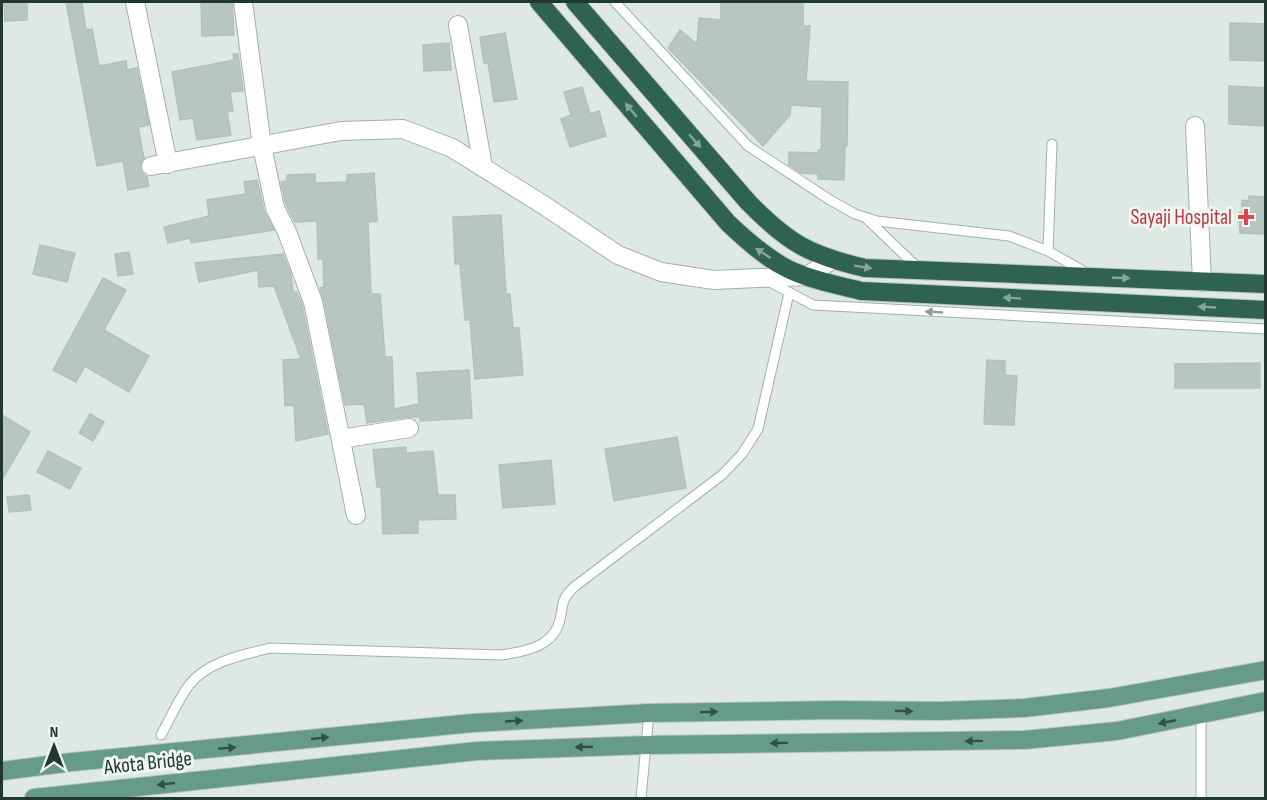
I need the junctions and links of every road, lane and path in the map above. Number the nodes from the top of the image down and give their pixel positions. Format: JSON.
{"nodes":[{"id":1,"x":135,"y":2,"type":"edge"},
{"id":2,"x":243,"y":2,"type":"edge"},
{"id":3,"x":539,"y":2,"type":"edge"},
{"id":4,"x":575,"y":2,"type":"edge"},
{"id":5,"x":615,"y":2,"type":"edge"},
{"id":6,"x":458,"y":25,"type":"dead end"},
{"id":7,"x":1195,"y":126,"type":"dead end"},
{"id":8,"x":1052,"y":144,"type":"dead end"},
{"id":9,"x":262,"y":146,"type":"junction"},
{"id":10,"x":483,"y":167,"type":"junction"},
{"id":11,"x":866,"y":218,"type":"junction"},
{"id":12,"x":1048,"y":250,"type":"junction"},
{"id":13,"x":832,"y":260,"type":"junction"},
{"id":14,"x":920,"y":270,"type":"junction"},
{"id":15,"x":807,"y":276,"type":"junction"},
{"id":16,"x":1094,"y":277,"type":"junction"},
{"id":17,"x":762,"y":278,"type":"junction"},
{"id":18,"x":1202,"y":282,"type":"junction"},
{"id":19,"x":1266,"y":284,"type":"edge"},
{"id":20,"x":789,"y":293,"type":"junction"},
{"id":21,"x":1266,"y":310,"type":"edge"},
{"id":22,"x":1266,"y":329,"type":"edge"},
{"id":23,"x":409,"y":428,"type":"dead end"},
{"id":24,"x":341,"y":439,"type":"junction"},
{"id":25,"x":356,"y":515,"type":"dead end"},
{"id":26,"x":1266,"y":670,"type":"edge"},
{"id":27,"x":1266,"y":701,"type":"edge"},
{"id":28,"x":649,"y":713,"type":"junction"},
{"id":29,"x":1201,"y":714,"type":"junction"},
{"id":30,"x":161,"y":735,"type":"dead end"},
{"id":31,"x":647,"y":744,"type":"junction"},
{"id":32,"x":2,"y":771,"type":"edge"},
{"id":33,"x":34,"y":798,"type":"edge"},
{"id":34,"x":641,"y":798,"type":"edge"},
{"id":35,"x":1201,"y":798,"type":"edge"}],
"edges":[{"from":1,"to":9,"type":"street"},
{"from":2,"to":9,"type":"street"},
{"from":15,"to":3,"type":"highway","one_way":true},
{"from":4,"to":13,"type":"highway","one_way":true},
{"from":5,"to":11,"type":"lane"},
{"from":6,"to":10,"type":"street"},
{"from":7,"to":18,"type":"street"},
{"from":8,"to":12,"type":"lane"},
{"from":9,"to":10,"type":"street"},
{"from":9,"to":24,"type":"street"},
{"from":10,"to":17,"type":"street"},
{"from":11,"to":12,"type":"lane"},
{"from":11,"to":14,"type":"lane"},
{"from":12,"to":16,"type":"lane"},
{"from":13,"to":14,"type":"highway","one_way":true},
{"from":13,"to":15,"type":"street"},
{"from":14,"to":16,"type":"highway"},
{"from":15,"to":17,"type":"street"},
{"from":21,"to":15,"type":"highway","one_way":true},
{"from":16,"to":18,"type":"highway","one_way":true},
{"from":17,"to":20,"type":"lane"},
{"from":18,"to":19,"type":"highway"},
{"from":22,"to":20,"type":"lane","one_way":true},
{"from":20,"to":30,"type":"lane"},
{"from":23,"to":24,"type":"street"},
{"from":24,"to":25,"type":"street"},
{"from":28,"to":26,"type":"main road","one_way":true},
{"from":27,"to":29,"type":"main road","name":"Akota Bridge"},
{"from":28,"to":31,"type":"lane"},
{"from":32,"to":28,"type":"main road","one_way":true},
{"from":29,"to":31,"type":"main road","name":"Akota Bridge","one_way":true},
{"from":29,"to":35,"type":"lane"},
{"from":31,"to":33,"type":"main road","name":"Akota Bridge","one_way":true},
{"from":31,"to":34,"type":"lane"}]}
